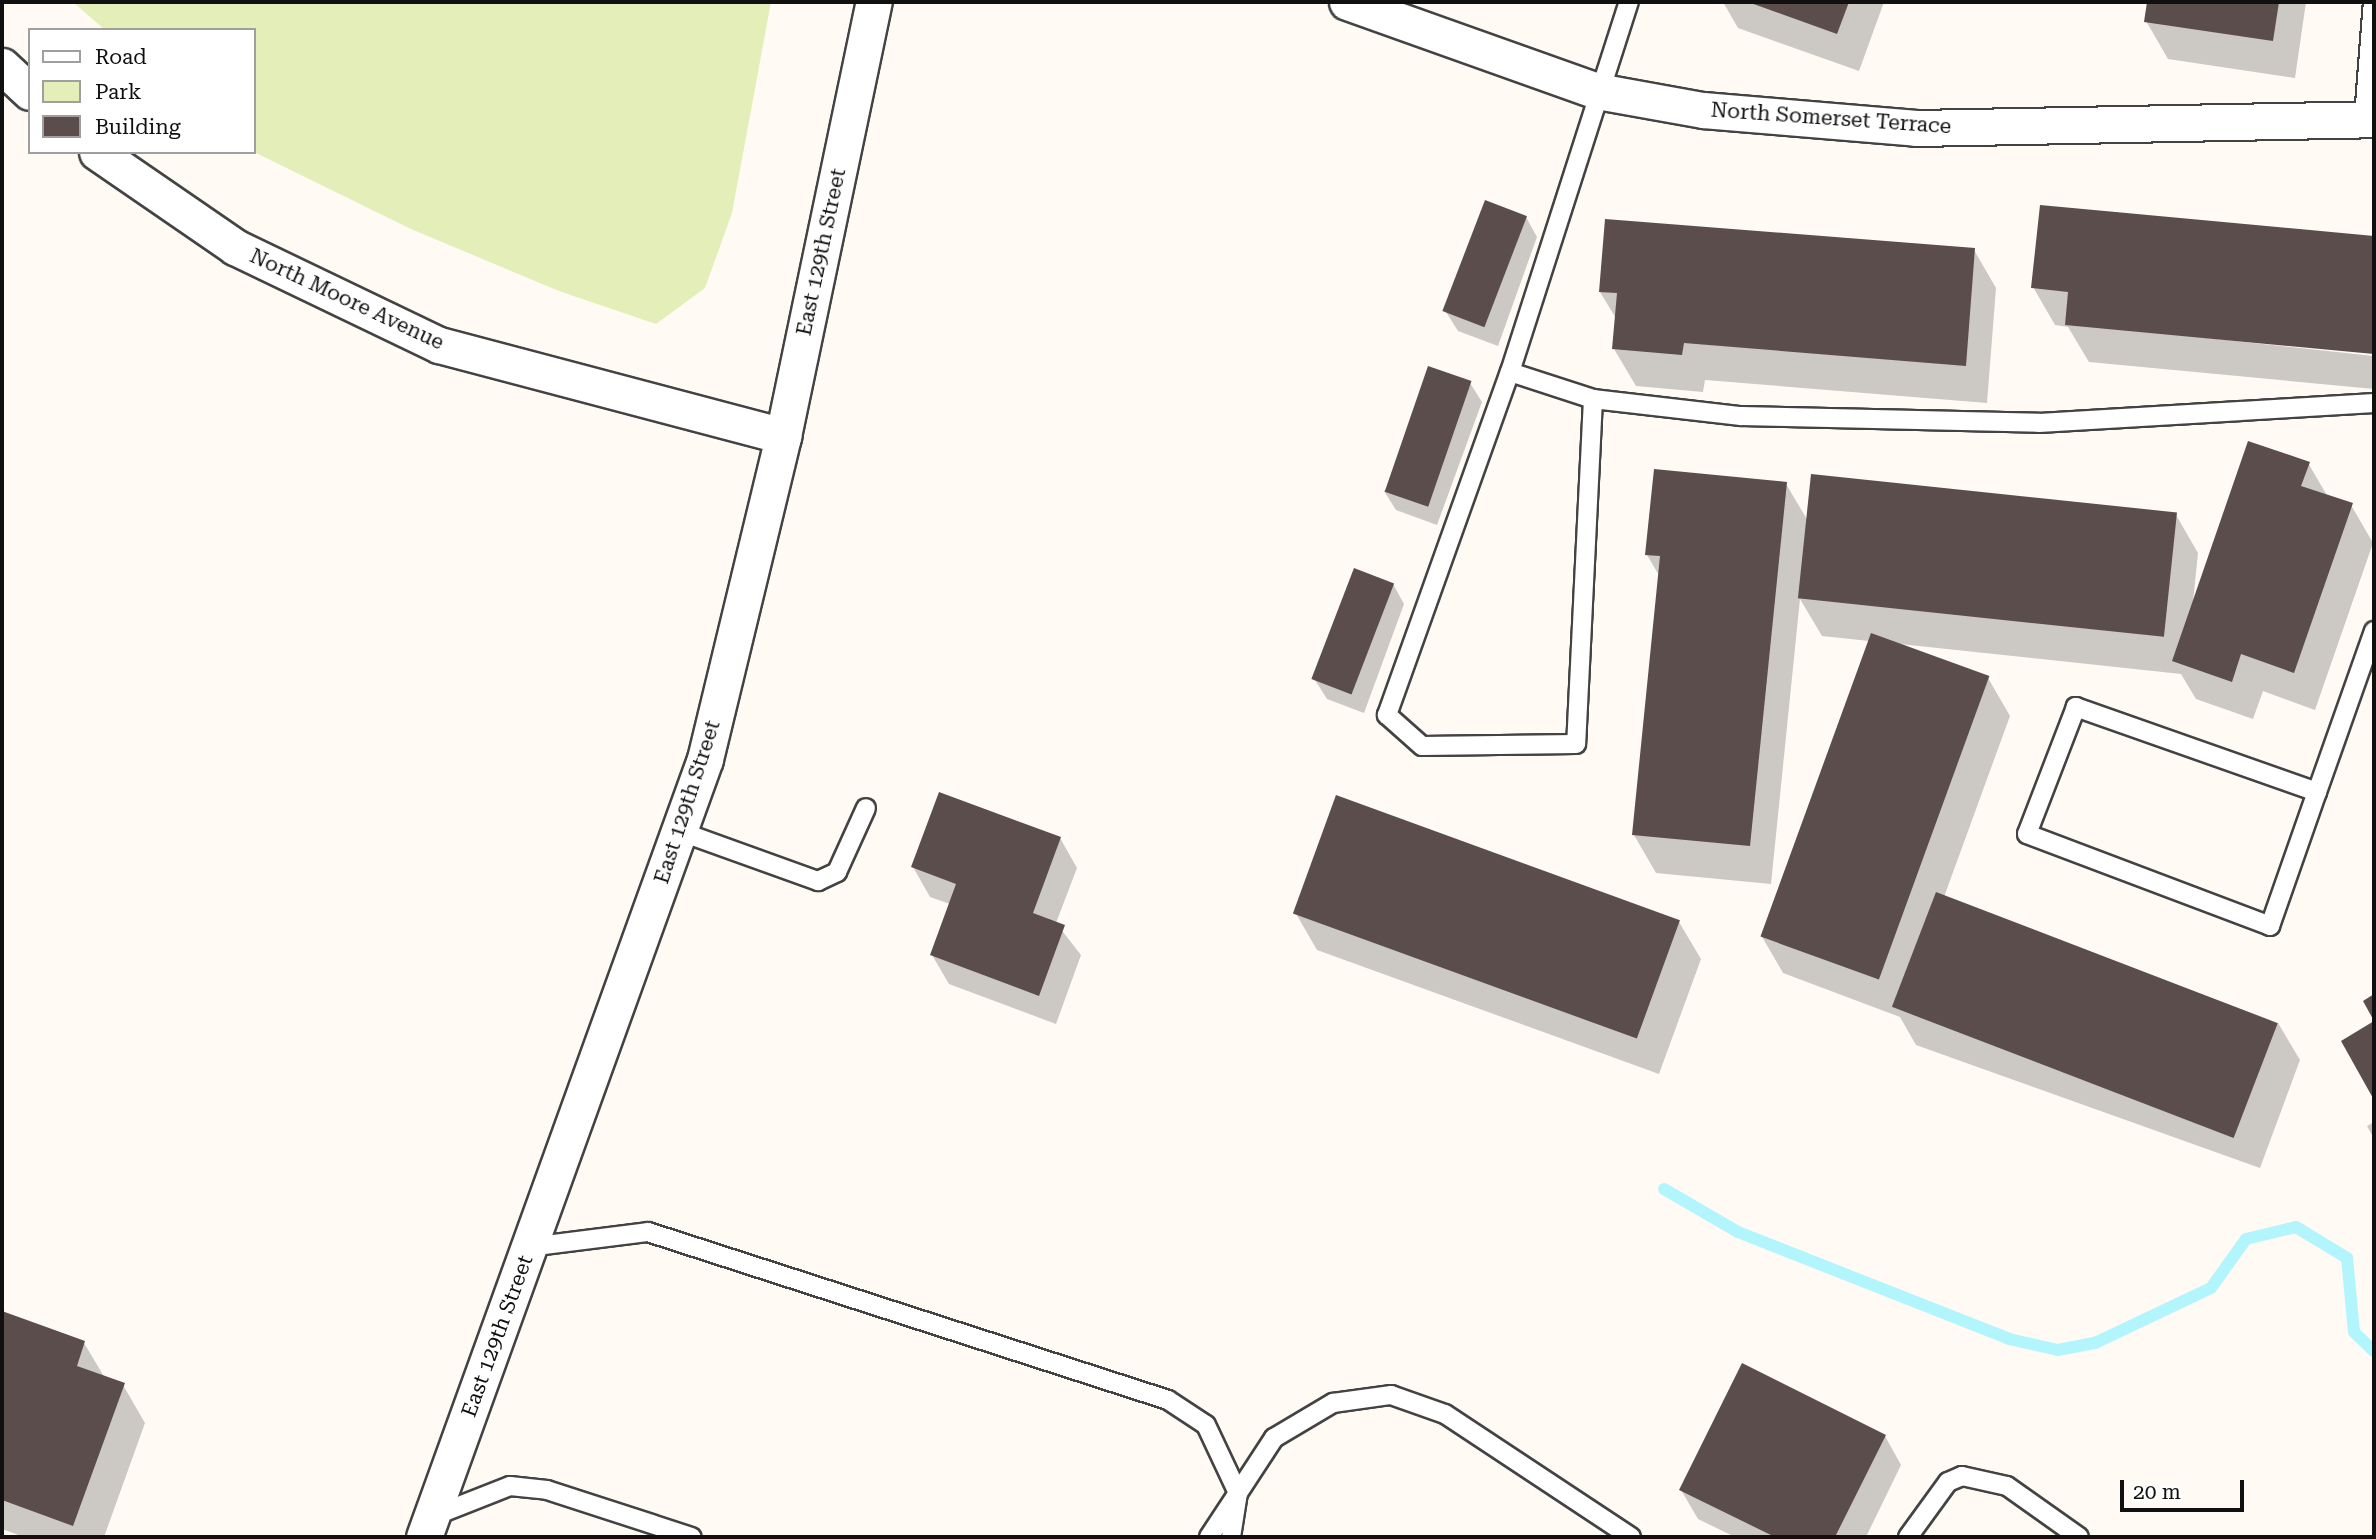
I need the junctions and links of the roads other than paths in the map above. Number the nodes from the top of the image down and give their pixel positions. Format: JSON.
{"nodes":[{"id":1,"x":874,"y":2,"type":"edge"},
{"id":2,"x":1347,"y":2,"type":"edge"},
{"id":3,"x":1629,"y":2,"type":"edge"},
{"id":4,"x":2373,"y":2,"type":"edge"},
{"id":5,"x":2,"y":66,"type":"edge"},
{"id":6,"x":28,"y":90,"type":"edge"},
{"id":7,"x":1597,"y":91,"type":"junction"},
{"id":8,"x":2369,"y":119,"type":"edge"},
{"id":9,"x":100,"y":154,"type":"edge"},
{"id":10,"x":1510,"y":372,"type":"junction"},
{"id":11,"x":1593,"y":399,"type":"junction"},
{"id":12,"x":2374,"y":404,"type":"edge"},
{"id":13,"x":783,"y":436,"type":"junction"},
{"id":14,"x":2374,"y":631,"type":"edge"},
{"id":15,"x":2317,"y":792,"type":"junction"},
{"id":16,"x":866,"y":808,"type":"dead end"},
{"id":17,"x":679,"y":831,"type":"junction"},
{"id":18,"x":529,"y":1247,"type":"junction"},
{"id":19,"x":1238,"y":1493,"type":"junction"},
{"id":20,"x":428,"y":1527,"type":"edge"},
{"id":21,"x":692,"y":1537,"type":"edge"},
{"id":22,"x":1209,"y":1537,"type":"edge"},
{"id":23,"x":1231,"y":1537,"type":"edge"},
{"id":24,"x":1631,"y":1537,"type":"edge"},
{"id":25,"x":1908,"y":1537,"type":"edge"},
{"id":26,"x":2079,"y":1537,"type":"edge"}],
"edges":[{"from":1,"to":13,"type":"street","name":"East 129th Street"},
{"from":2,"to":7,"type":"street","name":"North Somerset Terrace"},
{"from":3,"to":7,"type":"lane"},
{"from":4,"to":8,"type":"lane"},
{"from":5,"to":6,"type":"street"},
{"from":7,"to":8,"type":"street","name":"North Somerset Terrace"},
{"from":7,"to":10,"type":"lane"},
{"from":9,"to":13,"type":"street","name":"North Moore Avenue"},
{"from":10,"to":11,"type":"lane"},
{"from":10,"to":11,"type":"lane"},
{"from":11,"to":12,"type":"lane"},
{"from":13,"to":17,"type":"street","name":"East 129th Street"},
{"from":14,"to":15,"type":"lane"},
{"from":15,"to":15,"type":"lane"},
{"from":16,"to":17,"type":"lane"},
{"from":17,"to":18,"type":"street","name":"East 129th Street"},
{"from":18,"to":19,"type":"lane"},
{"from":18,"to":20,"type":"street","name":"East 129th Street"},
{"from":19,"to":22,"type":"lane"},
{"from":19,"to":23,"type":"lane"},
{"from":19,"to":24,"type":"lane"},
{"from":20,"to":21,"type":"lane"},
{"from":25,"to":26,"type":"lane"}]}
